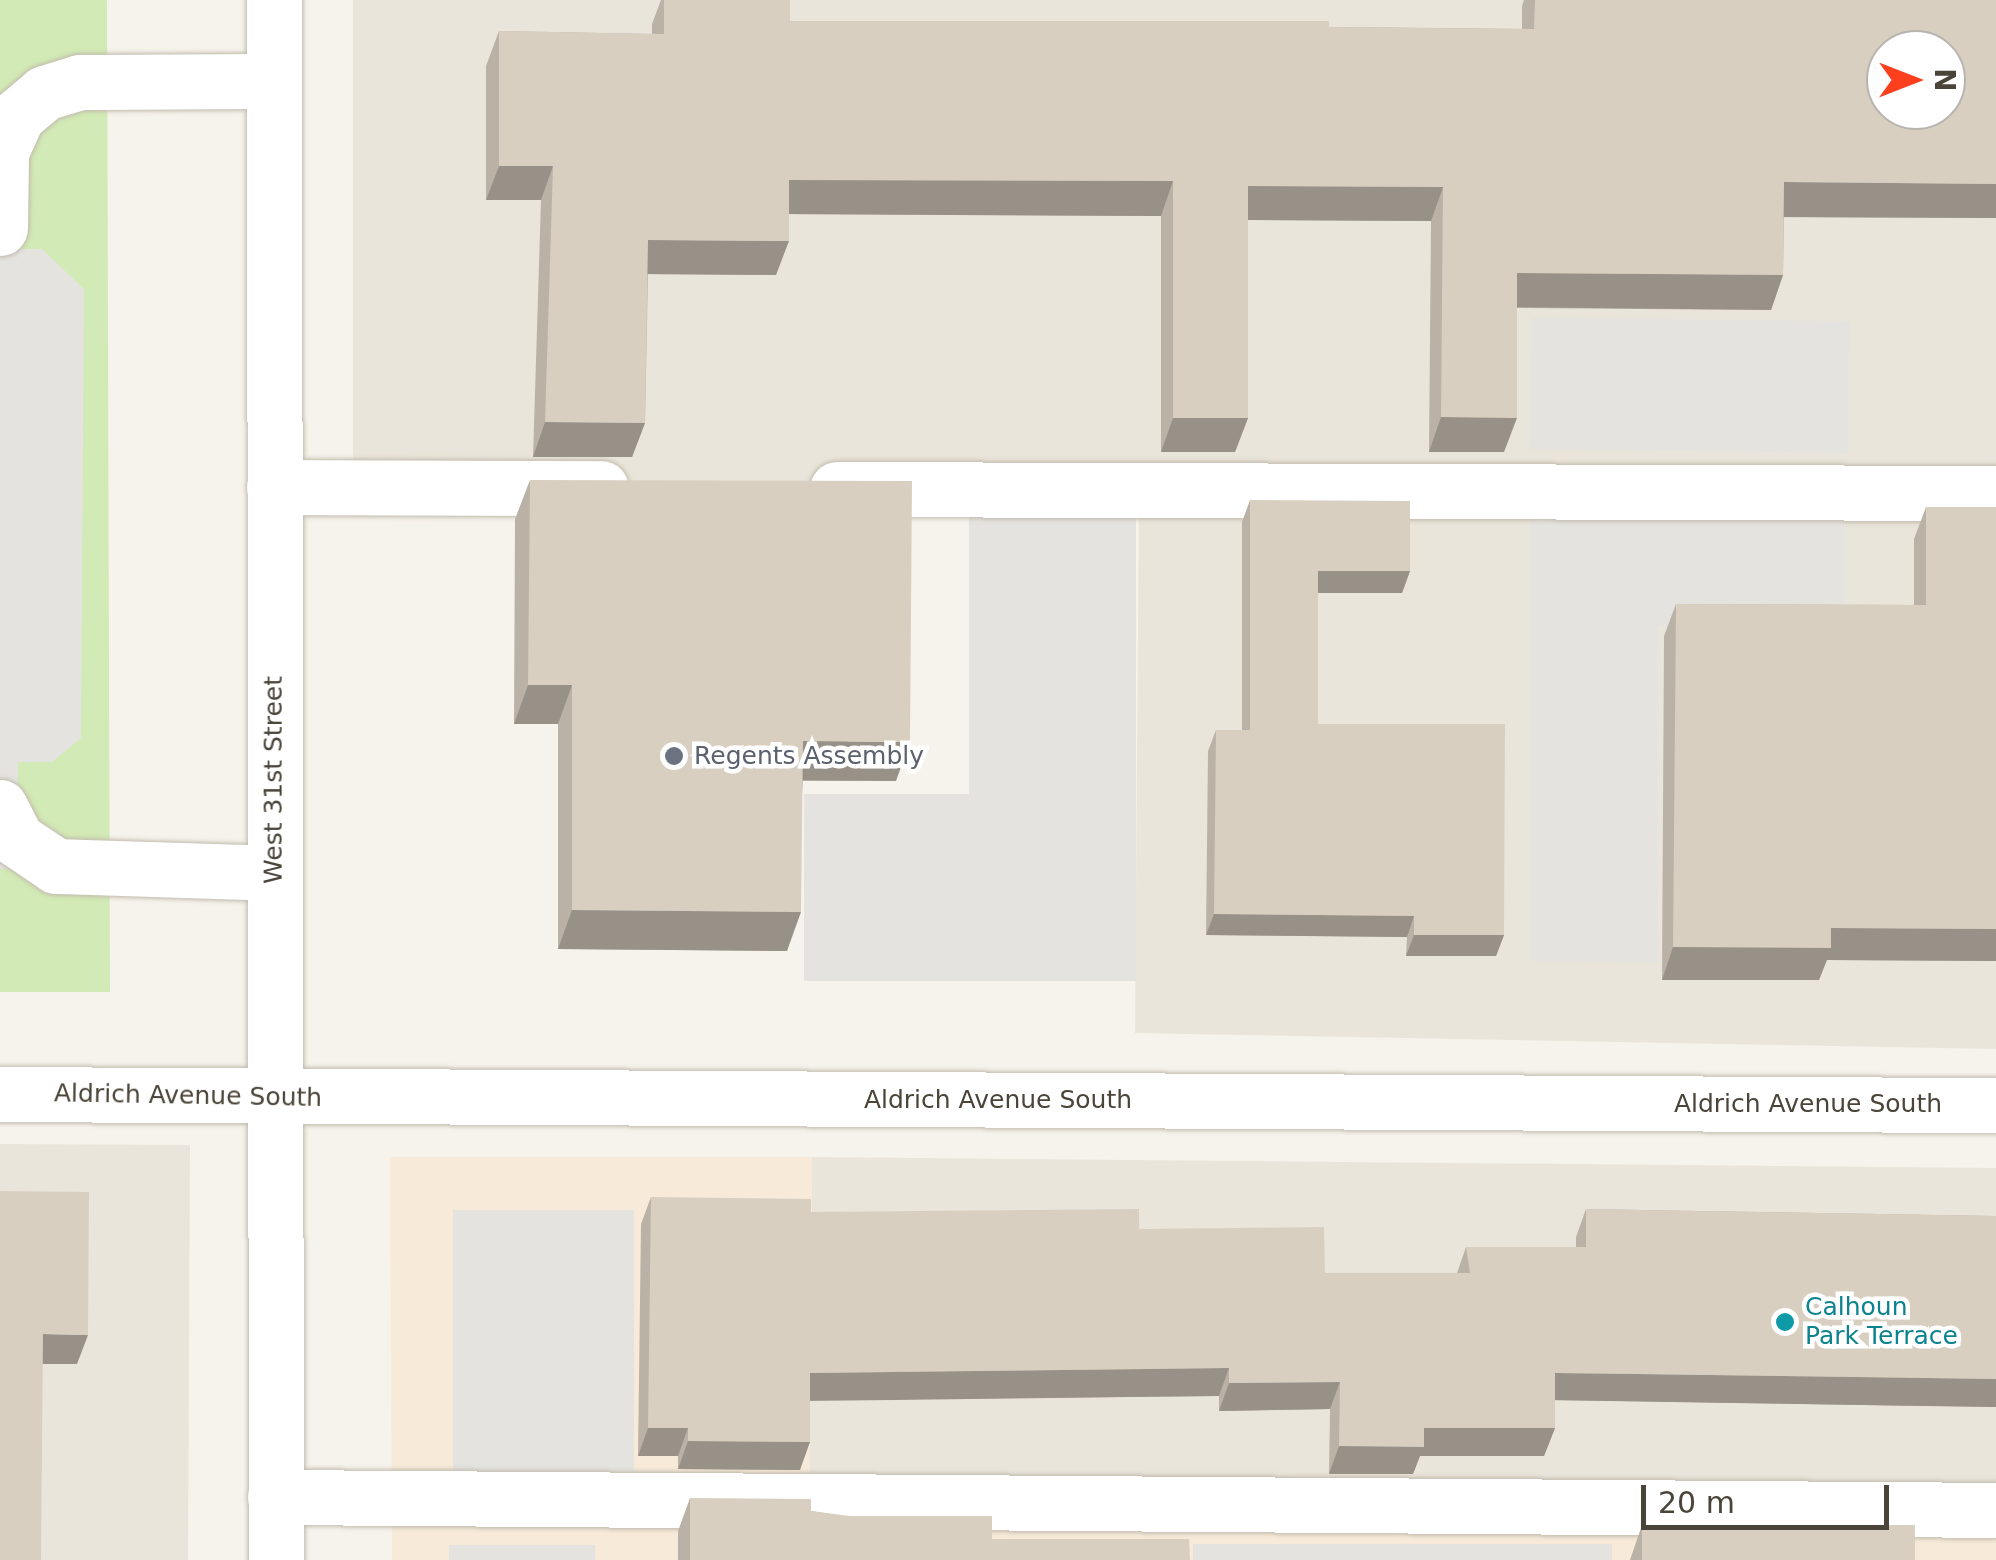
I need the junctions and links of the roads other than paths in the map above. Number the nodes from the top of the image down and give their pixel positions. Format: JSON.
{"nodes":[{"id":1,"x":274,"y":0,"type":"edge"},
{"id":2,"x":274,"y":81,"type":"junction"},
{"id":3,"x":0,"y":228,"type":"edge"},
{"id":4,"x":274,"y":487,"type":"junction"},
{"id":5,"x":644,"y":488,"type":"edge"},
{"id":6,"x":780,"y":489,"type":"edge"},
{"id":7,"x":1996,"y":493,"type":"edge"},
{"id":8,"x":0,"y":807,"type":"edge"},
{"id":9,"x":274,"y":873,"type":"junction"},
{"id":10,"x":0,"y":1094,"type":"edge"},
{"id":11,"x":274,"y":1097,"type":"junction"},
{"id":12,"x":1996,"y":1105,"type":"edge"},
{"id":13,"x":276,"y":1497,"type":"junction"},
{"id":14,"x":1996,"y":1510,"type":"edge"},
{"id":15,"x":276,"y":1560,"type":"edge"}],
"edges":[{"from":1,"to":2,"type":"street","name":"West 31st Street"},
{"from":2,"to":3,"type":"street"},
{"from":2,"to":4,"type":"street","name":"West 31st Street"},
{"from":4,"to":5,"type":"street"},
{"from":4,"to":9,"type":"street","name":"West 31st Street"},
{"from":6,"to":7,"type":"street"},
{"from":8,"to":9,"type":"street"},
{"from":9,"to":11,"type":"street","name":"West 31st Street"},
{"from":10,"to":11,"type":"street","name":"Aldrich Avenue South"},
{"from":11,"to":12,"type":"street","name":"Aldrich Avenue South"},
{"from":11,"to":13,"type":"street","name":"West 31st Street"},
{"from":13,"to":14,"type":"street"},
{"from":13,"to":15,"type":"street","name":"West 31st Street"}]}
